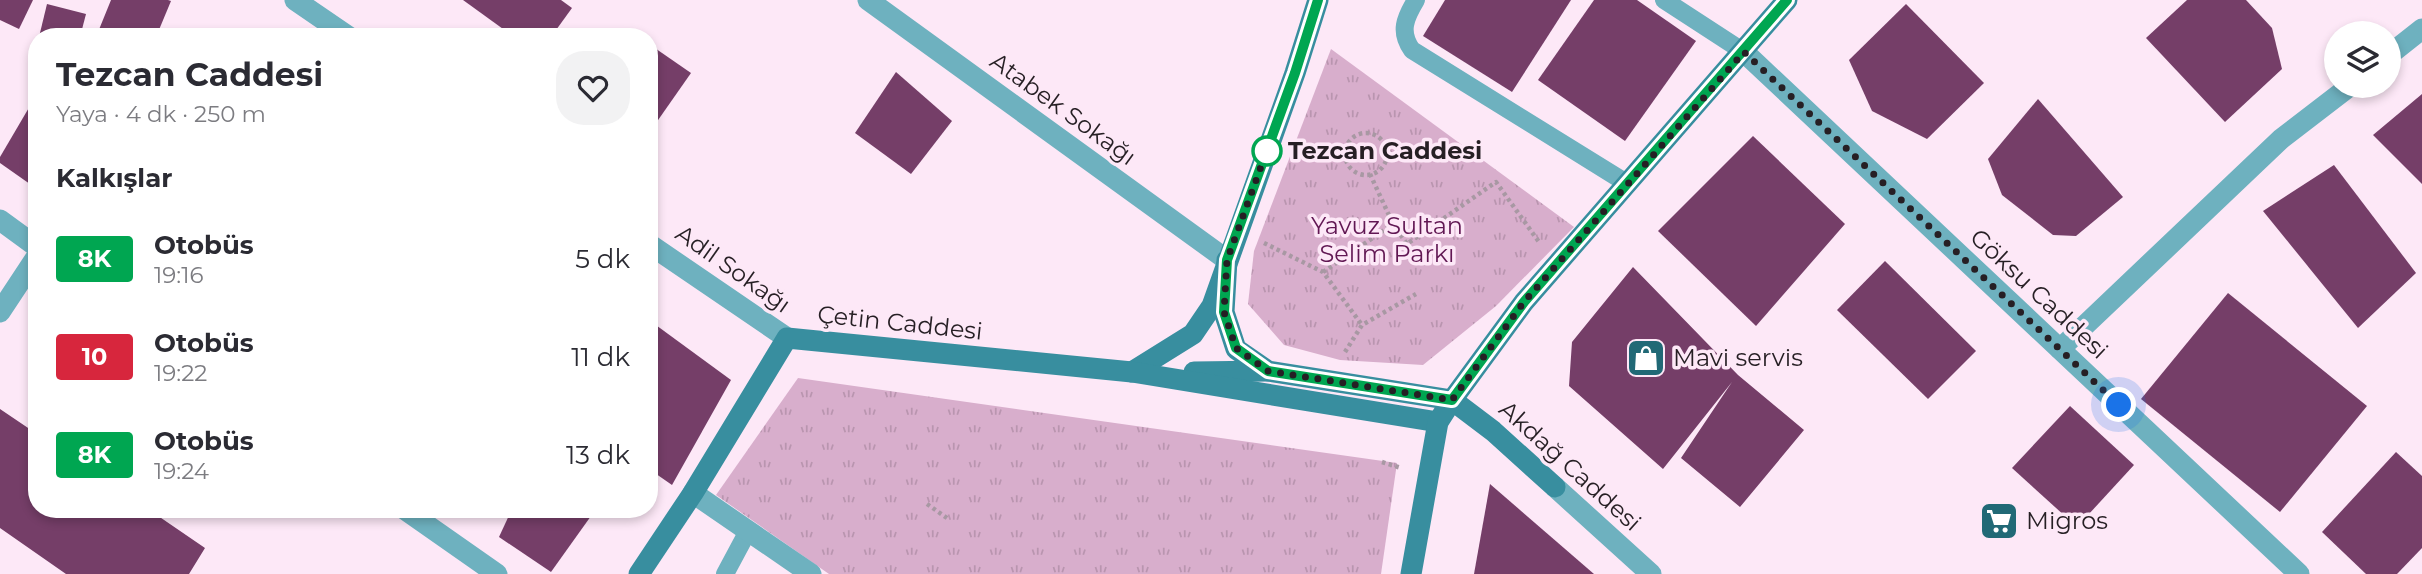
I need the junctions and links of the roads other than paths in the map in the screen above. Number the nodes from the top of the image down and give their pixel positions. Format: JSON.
{"nodes":[{"id":1,"x":295,"y":0,"type":"edge"},
{"id":2,"x":868,"y":0,"type":"edge"},
{"id":3,"x":1318,"y":0,"type":"edge"},
{"id":4,"x":1416,"y":0,"type":"edge"},
{"id":5,"x":1664,"y":0,"type":"edge"},
{"id":6,"x":1787,"y":0,"type":"edge"},
{"id":7,"x":336,"y":28,"type":"edge"},
{"id":8,"x":2422,"y":30,"type":"edge"},
{"id":9,"x":2401,"y":46,"type":"edge"},
{"id":10,"x":1744,"y":52,"type":"junction"},
{"id":11,"x":2334,"y":98,"type":"edge"},
{"id":12,"x":1628,"y":184,"type":"junction"},
{"id":13,"x":0,"y":220,"type":"edge"},
{"id":14,"x":28,"y":240,"type":"edge"},
{"id":15,"x":658,"y":250,"type":"edge"},
{"id":16,"x":1227,"y":260,"type":"junction"},
{"id":17,"x":28,"y":270,"type":"edge"},
{"id":18,"x":0,"y":312,"type":"edge"},
{"id":19,"x":787,"y":338,"type":"junction"},
{"id":20,"x":2060,"y":349,"type":"junction"},
{"id":21,"x":1268,"y":371,"type":"junction"},
{"id":22,"x":1132,"y":372,"type":"junction"},
{"id":23,"x":1452,"y":400,"type":"junction"},
{"id":24,"x":1438,"y":422,"type":"junction"},
{"id":25,"x":693,"y":493,"type":"junction"},
{"id":26,"x":417,"y":518,"type":"edge"},
{"id":27,"x":748,"y":531,"type":"junction"},
{"id":28,"x":496,"y":574,"type":"edge"},
{"id":29,"x":639,"y":574,"type":"edge"},
{"id":30,"x":725,"y":574,"type":"edge"},
{"id":31,"x":811,"y":574,"type":"edge"},
{"id":32,"x":1410,"y":574,"type":"edge"},
{"id":33,"x":1651,"y":574,"type":"edge"},
{"id":34,"x":2299,"y":574,"type":"edge"}],
"edges":[{"from":1,"to":7,"type":"street"},
{"from":2,"to":16,"type":"street","name":"Atabek Sokağı"},
{"from":3,"to":16,"type":"street"},
{"from":4,"to":12,"type":"lane"},
{"from":5,"to":10,"type":"lane"},
{"from":6,"to":10,"type":"street"},
{"from":8,"to":9,"type":"street"},
{"from":10,"to":12,"type":"street"},
{"from":10,"to":20,"type":"street","name":"Göksu Caddesi"},
{"from":11,"to":20,"type":"street"},
{"from":12,"to":23,"type":"street"},
{"from":13,"to":14,"type":"street"},
{"from":15,"to":19,"type":"street","name":"Adil Sokağı"},
{"from":16,"to":21,"type":"street"},
{"from":16,"to":22,"type":"street"},
{"from":17,"to":18,"type":"street"},
{"from":19,"to":22,"type":"street","name":"Çetin Caddesi"},
{"from":19,"to":25,"type":"street","name":"Çetin Caddesi"},
{"from":20,"to":34,"type":"street","name":"Göksu Caddesi"},
{"from":21,"to":22,"type":"street"},
{"from":21,"to":23,"type":"street"},
{"from":22,"to":24,"type":"street"},
{"from":23,"to":24,"type":"street"},
{"from":23,"to":33,"type":"street","name":"Akdağ Caddesi"},
{"from":24,"to":32,"type":"street"},
{"from":25,"to":27,"type":"street"},
{"from":25,"to":29,"type":"street","name":"Çetin Caddesi"},
{"from":26,"to":28,"type":"street"},
{"from":27,"to":30,"type":"lane"},
{"from":27,"to":31,"type":"street"}]}
